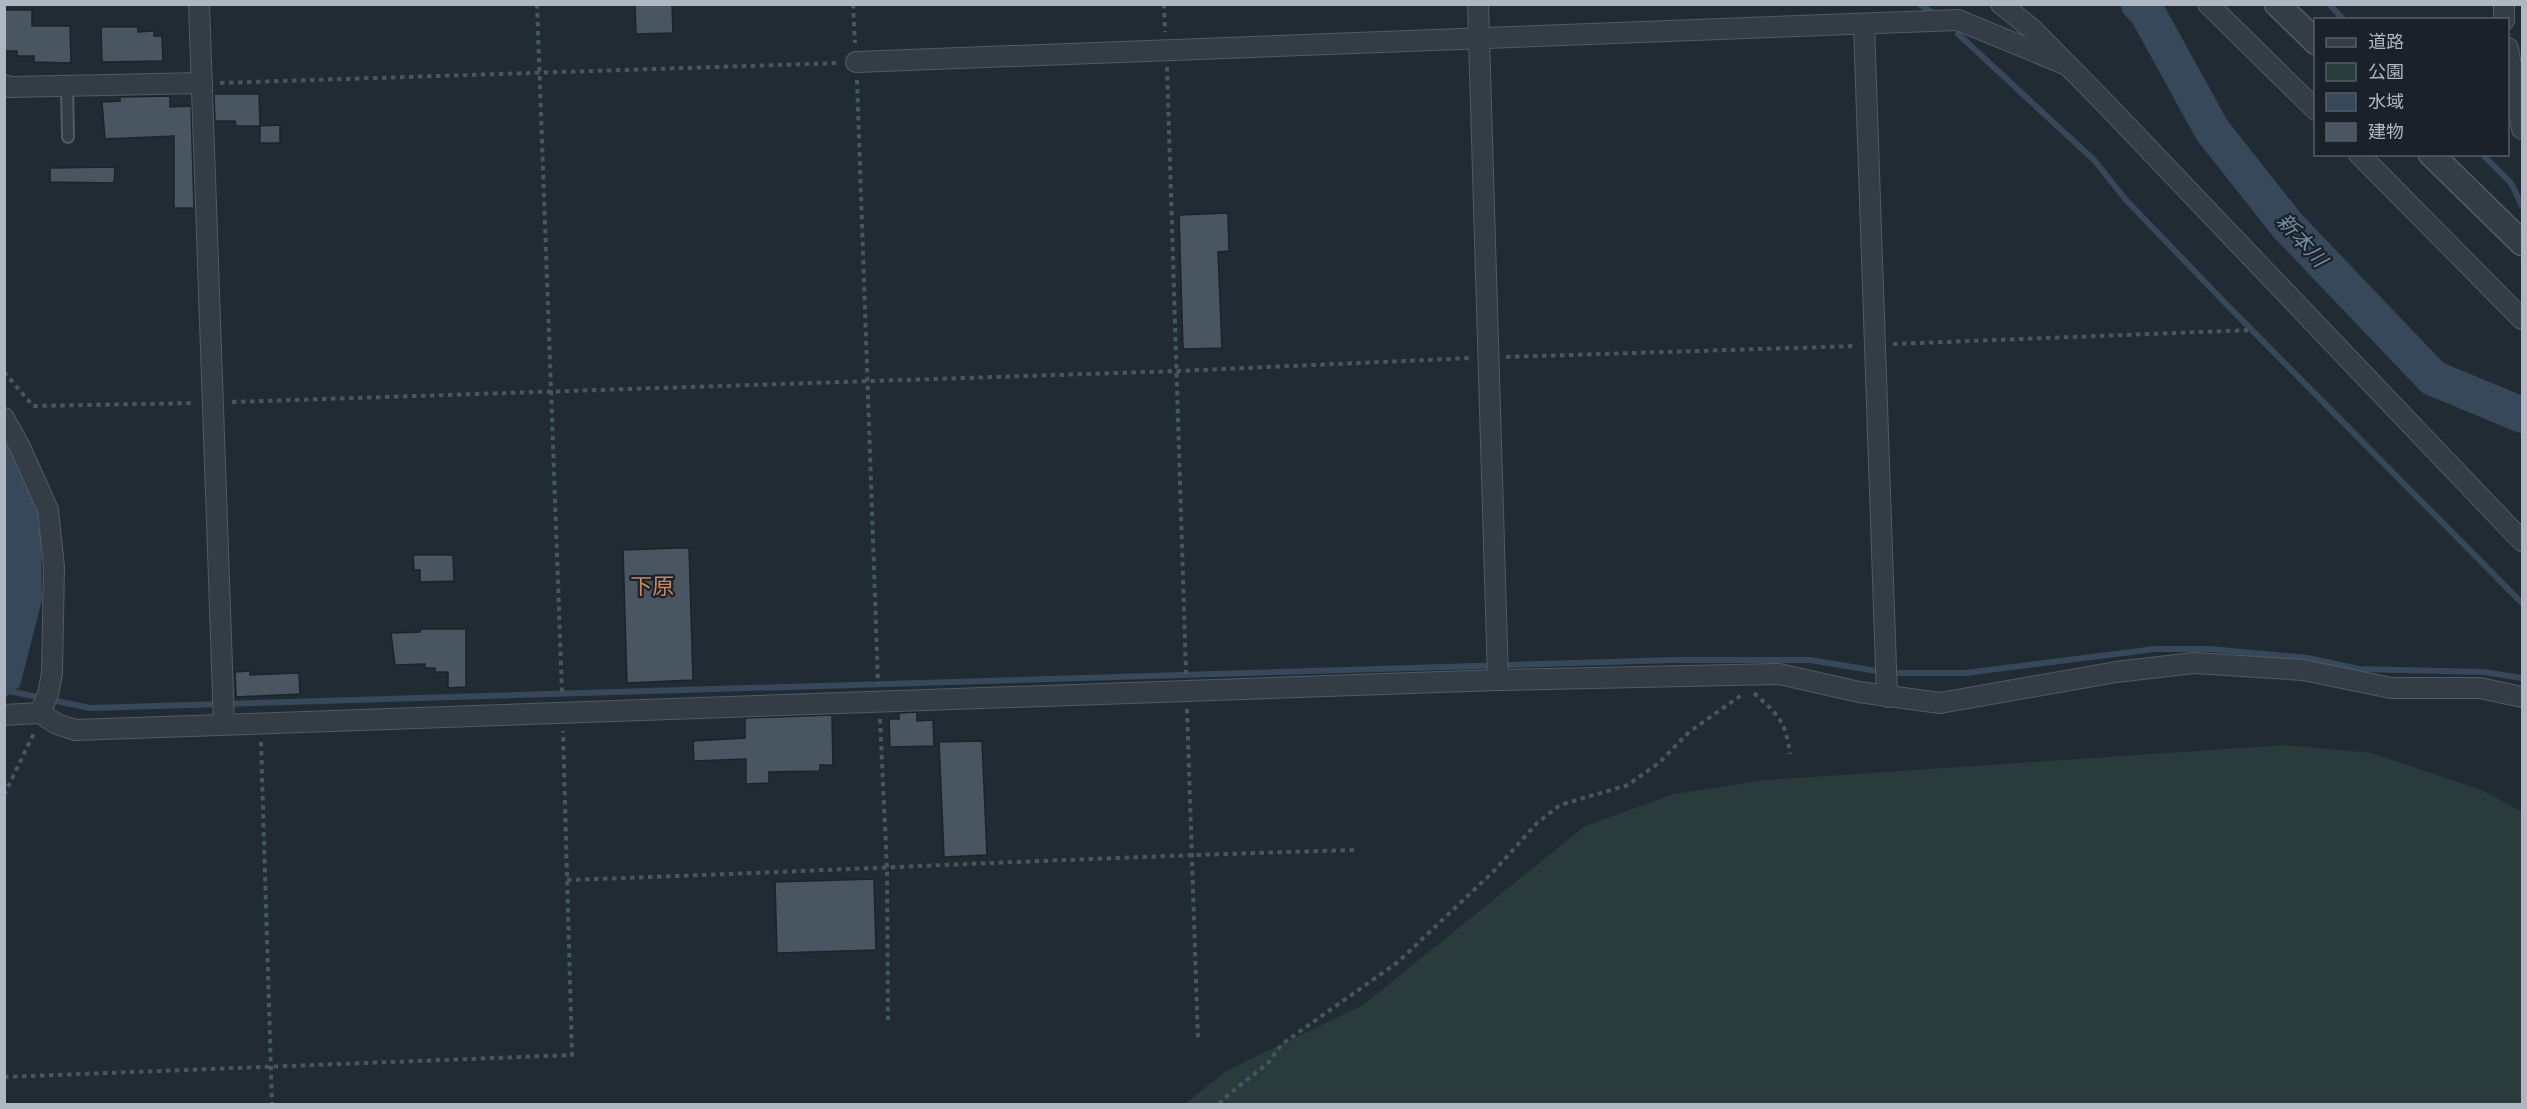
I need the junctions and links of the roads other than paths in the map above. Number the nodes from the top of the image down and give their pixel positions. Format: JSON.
{"nodes":[{"id":1,"x":199,"y":4,"type":"edge"},
{"id":2,"x":1478,"y":4,"type":"edge"},
{"id":3,"x":2001,"y":4,"type":"edge"},
{"id":4,"x":2208,"y":4,"type":"edge"},
{"id":5,"x":2277,"y":4,"type":"edge"},
{"id":6,"x":1864,"y":25,"type":"junction"},
{"id":7,"x":1479,"y":37,"type":"junction"},
{"id":8,"x":2314,"y":40,"type":"edge"},
{"id":9,"x":2509,"y":53,"type":"edge"},
{"id":10,"x":856,"y":62,"type":"road end"},
{"id":11,"x":2067,"y":65,"type":"junction"},
{"id":12,"x":202,"y":83,"type":"junction"},
{"id":13,"x":4,"y":85,"type":"edge"},
{"id":14,"x":67,"y":86,"type":"junction"},
{"id":15,"x":2314,"y":108,"type":"edge"},
{"id":16,"x":2523,"y":129,"type":"edge"},
{"id":17,"x":68,"y":137,"type":"dead end"},
{"id":18,"x":2361,"y":156,"type":"edge"},
{"id":19,"x":2433,"y":156,"type":"edge"},
{"id":20,"x":2523,"y":243,"type":"edge"},
{"id":21,"x":2523,"y":319,"type":"edge"},
{"id":22,"x":4,"y":418,"type":"edge"},
{"id":23,"x":2523,"y":542,"type":"edge"},
{"id":24,"x":1498,"y":680,"type":"junction"},
{"id":25,"x":1887,"y":697,"type":"junction"},
{"id":26,"x":2523,"y":697,"type":"edge"},
{"id":27,"x":40,"y":713,"type":"junction"},
{"id":28,"x":4,"y":715,"type":"edge"},
{"id":29,"x":224,"y":724,"type":"junction"}],
"edges":[{"from":1,"to":12,"type":"street"},
{"from":2,"to":7,"type":"street"},
{"from":3,"to":11,"type":"street"},
{"from":4,"to":15,"type":"street"},
{"from":5,"to":8,"type":"street"},
{"from":6,"to":7,"type":"street"},
{"from":6,"to":11,"type":"street"},
{"from":6,"to":25,"type":"street"},
{"from":7,"to":10,"type":"street"},
{"from":7,"to":24,"type":"street"},
{"from":9,"to":16,"type":"street"},
{"from":11,"to":23,"type":"street"},
{"from":12,"to":14,"type":"street"},
{"from":12,"to":29,"type":"street"},
{"from":13,"to":14,"type":"street"},
{"from":14,"to":17,"type":"lane"},
{"from":18,"to":21,"type":"street"},
{"from":19,"to":20,"type":"street"},
{"from":22,"to":27,"type":"street"},
{"from":24,"to":25,"type":"street"},
{"from":24,"to":29,"type":"street"},
{"from":25,"to":26,"type":"street"},
{"from":27,"to":28,"type":"street"},
{"from":27,"to":29,"type":"street"}]}
